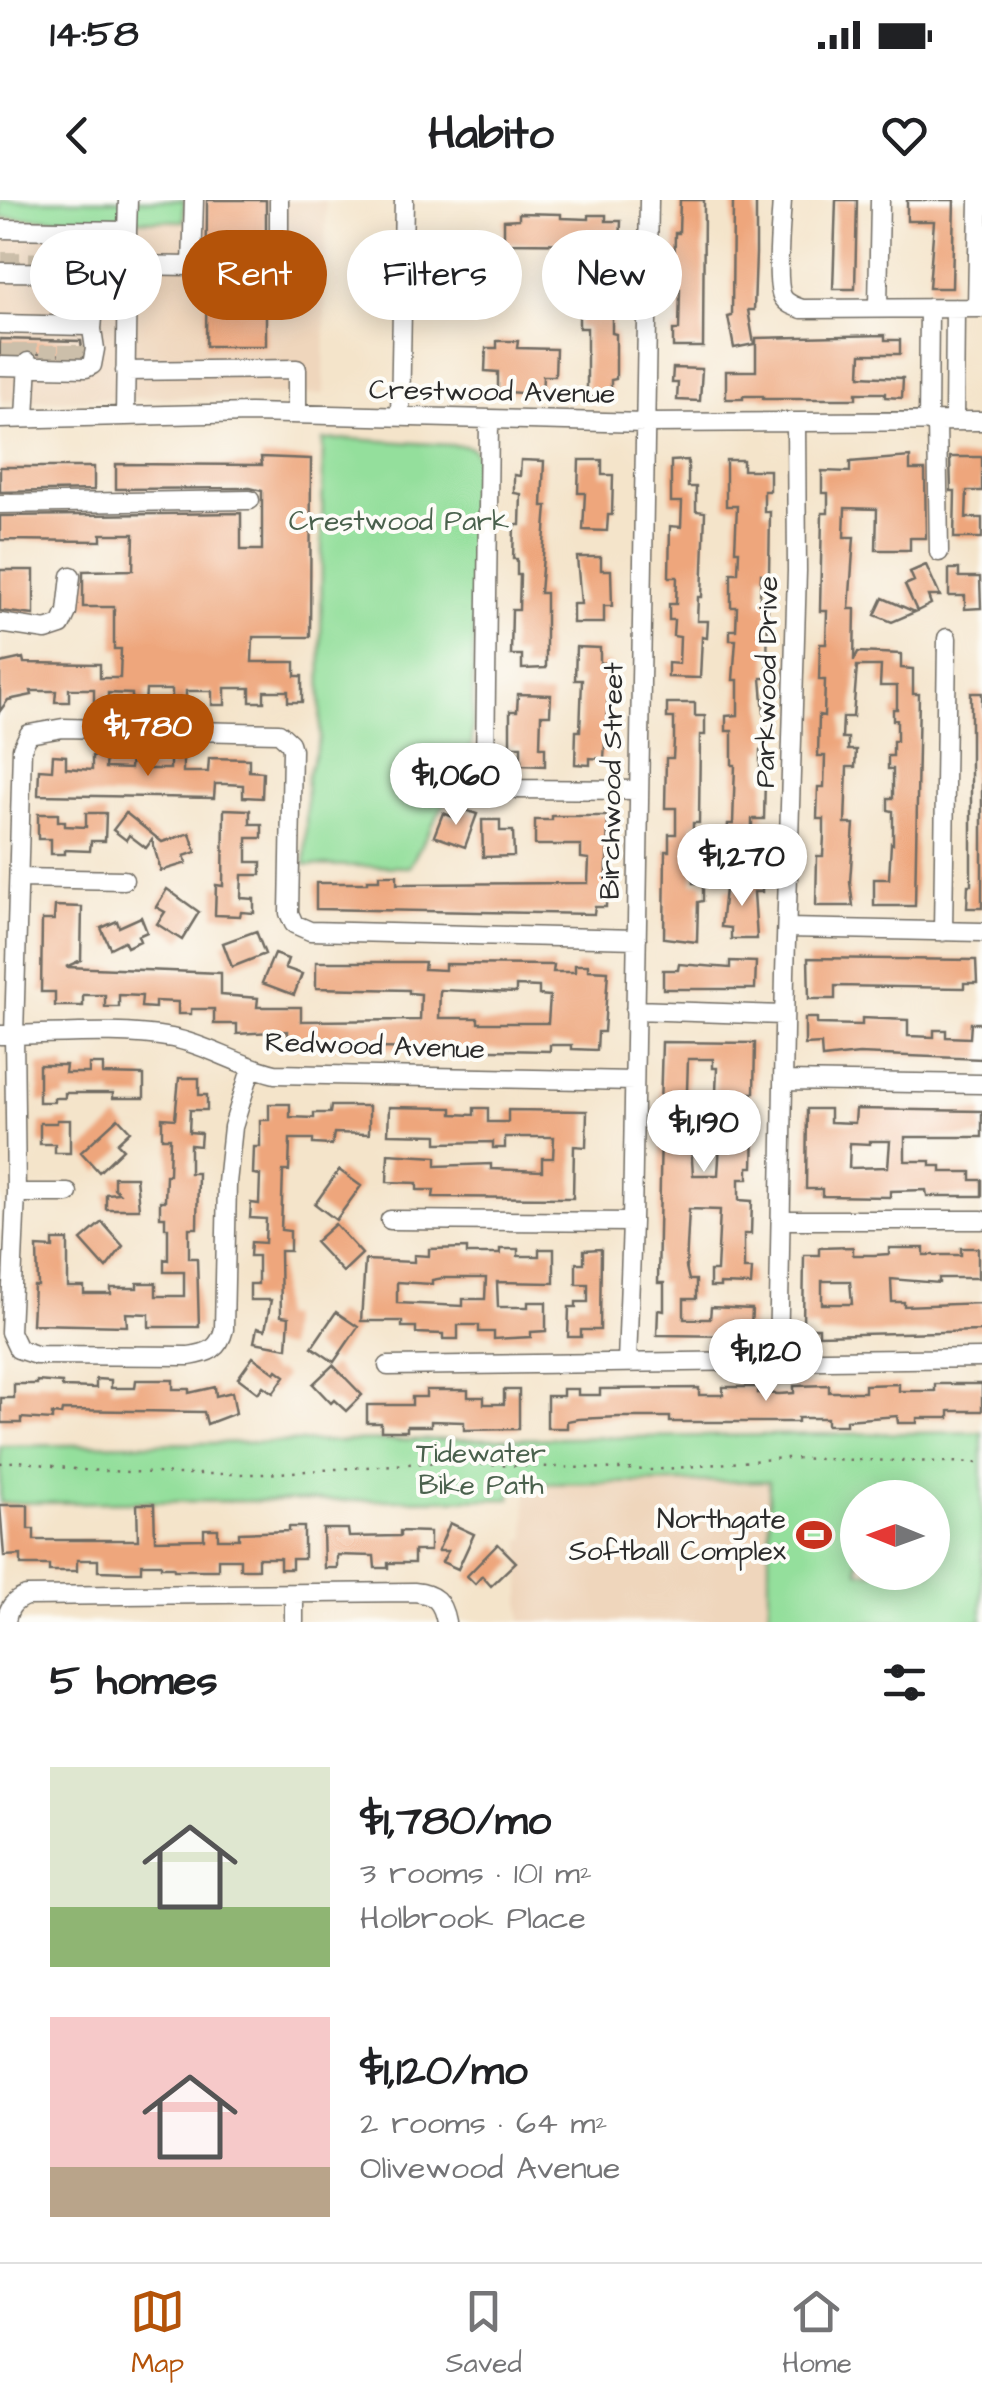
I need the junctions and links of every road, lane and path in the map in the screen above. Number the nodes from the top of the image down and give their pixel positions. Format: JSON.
{"nodes":[{"id":1,"x":128,"y":200,"type":"edge"},
{"id":2,"x":194,"y":200,"type":"edge"},
{"id":3,"x":279,"y":200,"type":"edge"},
{"id":4,"x":404,"y":200,"type":"edge"},
{"id":5,"x":649,"y":200,"type":"edge"},
{"id":6,"x":782,"y":200,"type":"edge"},
{"id":7,"x":880,"y":200,"type":"edge"},
{"id":8,"x":978,"y":200,"type":"edge"},
{"id":9,"x":0,"y":229,"type":"edge"},
{"id":10,"x":64,"y":230,"type":"edge"},
{"id":11,"x":127,"y":230,"type":"edge"},
{"id":12,"x":279,"y":230,"type":"edge"},
{"id":13,"x":1,"y":265,"type":"edge"},
{"id":14,"x":162,"y":266,"type":"edge"},
{"id":15,"x":30,"y":268,"type":"edge"},
{"id":16,"x":878,"y":307,"type":"junction"},
{"id":17,"x":929,"y":308,"type":"junction"},
{"id":18,"x":955,"y":308,"type":"junction"},
{"id":19,"x":980,"y":308,"type":"edge"},
{"id":20,"x":78,"y":320,"type":"edge"},
{"id":21,"x":125,"y":320,"type":"edge"},
{"id":22,"x":16,"y":330,"type":"edge"},
{"id":23,"x":73,"y":335,"type":"junction"},
{"id":24,"x":124,"y":350,"type":"junction"},
{"id":25,"x":15,"y":365,"type":"edge"},
{"id":26,"x":124,"y":370,"type":"junction"},
{"id":27,"x":296,"y":414,"type":"junction"},
{"id":28,"x":125,"y":416,"type":"junction"},
{"id":29,"x":400,"y":417,"type":"junction"},
{"id":30,"x":25,"y":418,"type":"junction"},
{"id":31,"x":0,"y":419,"type":"edge"},
{"id":32,"x":488,"y":421,"type":"junction"},
{"id":33,"x":940,"y":421,"type":"junction"},
{"id":34,"x":982,"y":421,"type":"edge"},
{"id":35,"x":645,"y":422,"type":"junction"},
{"id":36,"x":796,"y":423,"type":"junction"},
{"id":37,"x":250,"y":500,"type":"dead end"},
{"id":38,"x":0,"y":504,"type":"edge"},
{"id":39,"x":939,"y":552,"type":"dead end"},
{"id":40,"x":71,"y":576,"type":"dead end"},
{"id":41,"x":0,"y":623,"type":"edge"},
{"id":42,"x":947,"y":638,"type":"dead end"},
{"id":43,"x":639,"y":790,"type":"junction"},
{"id":44,"x":19,"y":878,"type":"junction"},
{"id":45,"x":124,"y":880,"type":"dead end"},
{"id":46,"x":787,"y":928,"type":"junction"},
{"id":47,"x":943,"y":932,"type":"junction"},
{"id":48,"x":982,"y":932,"type":"edge"},
{"id":49,"x":637,"y":939,"type":"junction"},
{"id":50,"x":635,"y":1010,"type":"junction"},
{"id":51,"x":784,"y":1015,"type":"junction"},
{"id":52,"x":7,"y":1035,"type":"edge"},
{"id":53,"x":251,"y":1069,"type":"junction"},
{"id":54,"x":634,"y":1081,"type":"junction"},
{"id":55,"x":783,"y":1081,"type":"junction"},
{"id":56,"x":982,"y":1084,"type":"edge"},
{"id":57,"x":16,"y":1193,"type":"junction"},
{"id":58,"x":68,"y":1193,"type":"dead end"},
{"id":59,"x":390,"y":1220,"type":"dead end"},
{"id":60,"x":782,"y":1220,"type":"junction"},
{"id":61,"x":982,"y":1220,"type":"edge"},
{"id":62,"x":632,"y":1222,"type":"junction"},
{"id":63,"x":982,"y":1358,"type":"edge"},
{"id":64,"x":778,"y":1361,"type":"junction"},
{"id":65,"x":627,"y":1363,"type":"junction"},
{"id":66,"x":388,"y":1366,"type":"dead end"},
{"id":67,"x":0,"y":1463,"type":"edge"},
{"id":68,"x":982,"y":1463,"type":"edge"},
{"id":69,"x":294,"y":1594,"type":"junction"},
{"id":70,"x":445,"y":1619,"type":"edge"},
{"id":71,"x":6,"y":1622,"type":"edge"},
{"id":72,"x":294,"y":1622,"type":"edge"}],
"edges":[{"from":1,"to":11,"type":"street"},
{"from":2,"to":14,"type":"street"},
{"from":3,"to":12,"type":"street"},
{"from":4,"to":29,"type":"street"},
{"from":5,"to":35,"type":"street","name":"Birchwood Street"},
{"from":6,"to":16,"type":"street"},
{"from":7,"to":16,"type":"street"},
{"from":8,"to":19,"type":"street"},
{"from":9,"to":10,"type":"street"},
{"from":13,"to":15,"type":"street"},
{"from":16,"to":17,"type":"street"},
{"from":17,"to":18,"type":"street"},
{"from":17,"to":33,"type":"street"},
{"from":18,"to":19,"type":"street"},
{"from":18,"to":33,"type":"street"},
{"from":20,"to":23,"type":"street"},
{"from":21,"to":24,"type":"street"},
{"from":22,"to":23,"type":"street"},
{"from":23,"to":24,"type":"street"},
{"from":23,"to":25,"type":"street"},
{"from":24,"to":26,"type":"street"},
{"from":25,"to":30,"type":"street"},
{"from":26,"to":27,"type":"street"},
{"from":26,"to":28,"type":"street"},
{"from":27,"to":28,"type":"street","name":"Crestwood Avenue"},
{"from":27,"to":29,"type":"street","name":"Crestwood Avenue"},
{"from":28,"to":30,"type":"street","name":"Crestwood Avenue"},
{"from":29,"to":32,"type":"street","name":"Crestwood Avenue"},
{"from":30,"to":31,"type":"street","name":"Crestwood Avenue"},
{"from":32,"to":35,"type":"street","name":"Crestwood Avenue"},
{"from":32,"to":43,"type":"street"},
{"from":33,"to":34,"type":"street","name":"Crestwood Avenue"},
{"from":33,"to":36,"type":"street","name":"Crestwood Avenue"},
{"from":33,"to":39,"type":"street"},
{"from":35,"to":36,"type":"street","name":"Crestwood Avenue"},
{"from":35,"to":43,"type":"street","name":"Birchwood Street"},
{"from":36,"to":46,"type":"street","name":"Parkwood Drive"},
{"from":37,"to":38,"type":"street"},
{"from":40,"to":41,"type":"street"},
{"from":42,"to":47,"type":"street"},
{"from":43,"to":49,"type":"street","name":"Birchwood Street"},
{"from":44,"to":45,"type":"street"},
{"from":44,"to":49,"type":"street"},
{"from":44,"to":52,"type":"street"},
{"from":46,"to":47,"type":"street"},
{"from":46,"to":51,"type":"street","name":"Parkwood Drive"},
{"from":47,"to":48,"type":"street"},
{"from":49,"to":50,"type":"street","name":"Birchwood Street"},
{"from":50,"to":51,"type":"street"},
{"from":50,"to":54,"type":"street","name":"Birchwood Street"},
{"from":51,"to":55,"type":"street","name":"Parkwood Drive"},
{"from":52,"to":53,"type":"street","name":"Redwood Avenue"},
{"from":52,"to":57,"type":"street"},
{"from":53,"to":54,"type":"street","name":"Redwood Avenue"},
{"from":53,"to":57,"type":"street"},
{"from":54,"to":62,"type":"street","name":"Birchwood Street"},
{"from":55,"to":56,"type":"street"},
{"from":55,"to":60,"type":"street","name":"Parkwood Drive"},
{"from":57,"to":58,"type":"street"},
{"from":59,"to":62,"type":"street"},
{"from":60,"to":61,"type":"street"},
{"from":60,"to":64,"type":"street","name":"Parkwood Drive"},
{"from":62,"to":65,"type":"street","name":"Birchwood Street"},
{"from":63,"to":64,"type":"street"},
{"from":64,"to":65,"type":"street"},
{"from":65,"to":66,"type":"street"},
{"from":67,"to":68,"type":"path"},
{"from":69,"to":70,"type":"street"},
{"from":69,"to":71,"type":"street"},
{"from":69,"to":72,"type":"street"}]}
